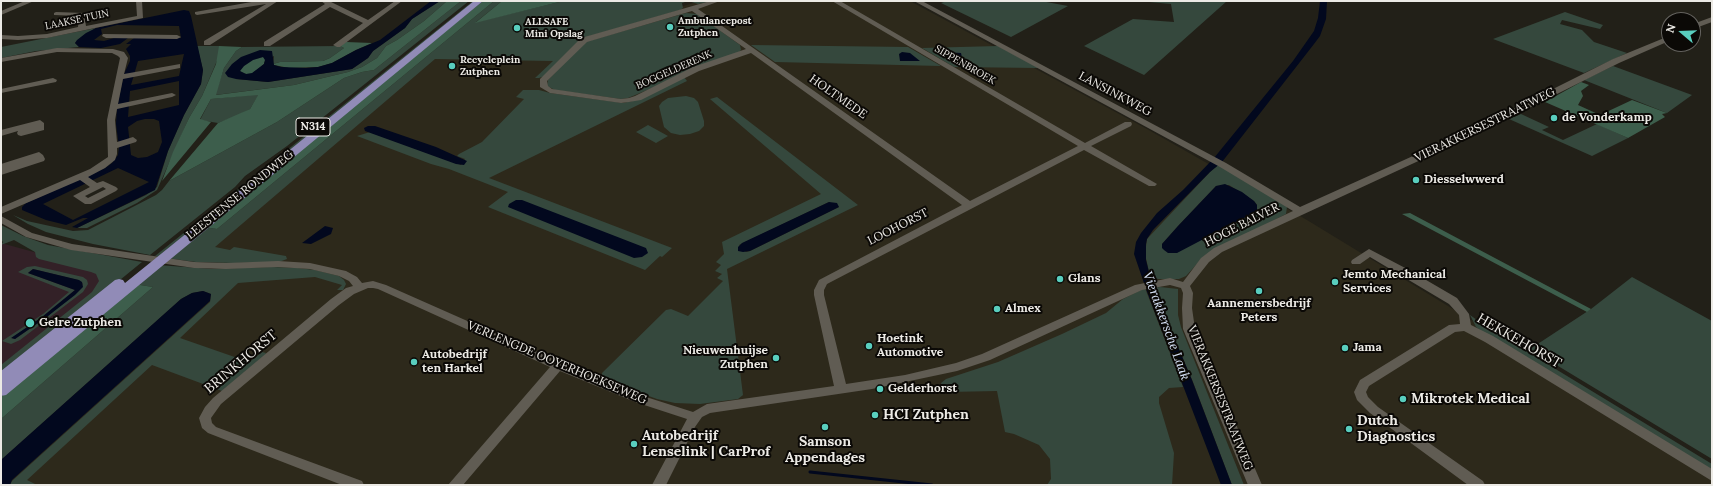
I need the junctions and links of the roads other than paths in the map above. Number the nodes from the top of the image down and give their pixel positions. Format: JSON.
{"nodes":[{"id":1,"x":14,"y":1,"type":"edge"},
{"id":2,"x":31,"y":1,"type":"edge"},
{"id":3,"x":139,"y":1,"type":"edge"},
{"id":4,"x":270,"y":1,"type":"edge"},
{"id":5,"x":275,"y":1,"type":"edge"},
{"id":6,"x":399,"y":1,"type":"edge"},
{"id":7,"x":471,"y":1,"type":"edge"},
{"id":8,"x":479,"y":1,"type":"edge"},
{"id":9,"x":717,"y":1,"type":"edge"},
{"id":10,"x":835,"y":1,"type":"edge"},
{"id":11,"x":917,"y":1,"type":"edge"},
{"id":12,"x":327,"y":3,"type":"edge"},
{"id":13,"x":693,"y":8,"type":"junction"},
{"id":14,"x":2,"y":9,"type":"edge"},
{"id":15,"x":197,"y":13,"type":"dead end"},
{"id":16,"x":56,"y":14,"type":"dead end"},
{"id":17,"x":1712,"y":19,"type":"edge"},
{"id":18,"x":369,"y":23,"type":"junction"},
{"id":19,"x":1701,"y":24,"type":"edge"},
{"id":20,"x":82,"y":29,"type":"junction"},
{"id":21,"x":106,"y":36,"type":"dead end"},
{"id":22,"x":1,"y":37,"type":"edge"},
{"id":23,"x":133,"y":37,"type":"junction"},
{"id":24,"x":178,"y":37,"type":"dead end"},
{"id":25,"x":1661,"y":41,"type":"edge"},
{"id":26,"x":207,"y":43,"type":"dead end"},
{"id":27,"x":267,"y":44,"type":"dead end"},
{"id":28,"x":336,"y":45,"type":"dead end"},
{"id":29,"x":752,"y":50,"type":"junction"},
{"id":30,"x":113,"y":51,"type":"junction"},
{"id":31,"x":1,"y":60,"type":"edge"},
{"id":32,"x":177,"y":66,"type":"dead end"},
{"id":33,"x":119,"y":77,"type":"junction"},
{"id":34,"x":53,"y":80,"type":"dead end"},
{"id":35,"x":1,"y":91,"type":"edge"},
{"id":36,"x":172,"y":95,"type":"dead end"},
{"id":37,"x":113,"y":107,"type":"junction"},
{"id":38,"x":1128,"y":124,"type":"dead end"},
{"id":39,"x":21,"y":132,"type":"dead end"},
{"id":40,"x":1,"y":133,"type":"edge"},
{"id":41,"x":134,"y":141,"type":"dead end"},
{"id":42,"x":113,"y":146,"type":"junction"},
{"id":43,"x":1084,"y":146,"type":"junction"},
{"id":44,"x":1,"y":167,"type":"edge"},
{"id":45,"x":1,"y":172,"type":"edge"},
{"id":46,"x":81,"y":176,"type":"junction"},
{"id":47,"x":1152,"y":184,"type":"dead end"},
{"id":48,"x":93,"y":185,"type":"dead end"},
{"id":49,"x":969,"y":205,"type":"junction"},
{"id":50,"x":1,"y":211,"type":"edge"},
{"id":51,"x":1300,"y":211,"type":"junction"},
{"id":52,"x":1,"y":219,"type":"edge"},
{"id":53,"x":1356,"y":262,"type":"dead end"},
{"id":54,"x":360,"y":286,"type":"junction"},
{"id":55,"x":1185,"y":286,"type":"junction"},
{"id":56,"x":1466,"y":327,"type":"junction"},
{"id":57,"x":558,"y":366,"type":"junction"},
{"id":58,"x":1,"y":379,"type":"edge"},
{"id":59,"x":840,"y":390,"type":"junction"},
{"id":60,"x":1,"y":391,"type":"edge"},
{"id":61,"x":695,"y":417,"type":"junction"},
{"id":62,"x":1712,"y":476,"type":"edge"},
{"id":63,"x":357,"y":485,"type":"edge"},
{"id":64,"x":455,"y":485,"type":"edge"},
{"id":65,"x":659,"y":485,"type":"edge"},
{"id":66,"x":1255,"y":485,"type":"edge"},
{"id":67,"x":1478,"y":485,"type":"edge"}],
"edges":[{"from":1,"to":14,"type":"street"},
{"from":2,"to":14,"type":"street"},
{"from":3,"to":20,"type":"street","name":"LAAKSE TUIN"},
{"from":4,"to":15,"type":"street"},
{"from":5,"to":26,"type":"street"},
{"from":6,"to":18,"type":"street"},
{"from":7,"to":58,"type":"main road","name":"LEESTENSE RONDWEG","number":"N314"},
{"from":8,"to":60,"type":"main road","name":"LEESTENSE RONDWEG","number":"N314"},
{"from":9,"to":13,"type":"street","name":"BOGGELDERENK"},
{"from":10,"to":43,"type":"street","name":"SIPPENBROEK"},
{"from":11,"to":51,"type":"street","name":"LANSINKWEG"},
{"from":12,"to":18,"type":"street"},
{"from":12,"to":27,"type":"street"},
{"from":13,"to":29,"type":"street","name":"HOLTMEDE"},
{"from":13,"to":29,"type":"street","name":"BOGGELDERENK"},
{"from":16,"to":20,"type":"street"},
{"from":17,"to":19,"type":"street"},
{"from":18,"to":28,"type":"street"},
{"from":20,"to":22,"type":"street","name":"LAAKSE TUIN"},
{"from":21,"to":23,"type":"street"},
{"from":23,"to":24,"type":"street"},
{"from":23,"to":30,"type":"street"},
{"from":25,"to":51,"type":"street","name":"VIERAKKERSESTRAATWEG"},
{"from":29,"to":49,"type":"street","name":"HOLTMEDE"},
{"from":30,"to":31,"type":"street"},
{"from":30,"to":33,"type":"street"},
{"from":32,"to":33,"type":"street"},
{"from":33,"to":37,"type":"street"},
{"from":34,"to":35,"type":"street"},
{"from":36,"to":37,"type":"street"},
{"from":37,"to":42,"type":"street"},
{"from":38,"to":43,"type":"street","name":"LOOHORST"},
{"from":39,"to":40,"type":"street"},
{"from":41,"to":42,"type":"street"},
{"from":42,"to":46,"type":"street"},
{"from":43,"to":47,"type":"street"},
{"from":43,"to":49,"type":"street","name":"LOOHORST"},
{"from":44,"to":45,"type":"street"},
{"from":46,"to":48,"type":"street"},
{"from":46,"to":50,"type":"street"},
{"from":49,"to":59,"type":"street","name":"LOOHORST"},
{"from":51,"to":55,"type":"street","name":"HOGE BALVER"},
{"from":52,"to":54,"type":"street"},
{"from":53,"to":56,"type":"street"},
{"from":54,"to":57,"type":"street","name":"VERLENGDE OOYERHOEKSEWEG"},
{"from":54,"to":63,"type":"street","name":"BRINKHORST"},
{"from":55,"to":59,"type":"street"},
{"from":55,"to":66,"type":"street","name":"VIERAKKERSESTRAATWEG"},
{"from":56,"to":62,"type":"street","name":"HEKKEHORST"},
{"from":56,"to":67,"type":"street","name":"HEKKEHORST"},
{"from":57,"to":61,"type":"street","name":"VERLENGDE OOYERHOEKSEWEG"},
{"from":57,"to":64,"type":"street"},
{"from":59,"to":61,"type":"street"},
{"from":61,"to":65,"type":"street"}]}
